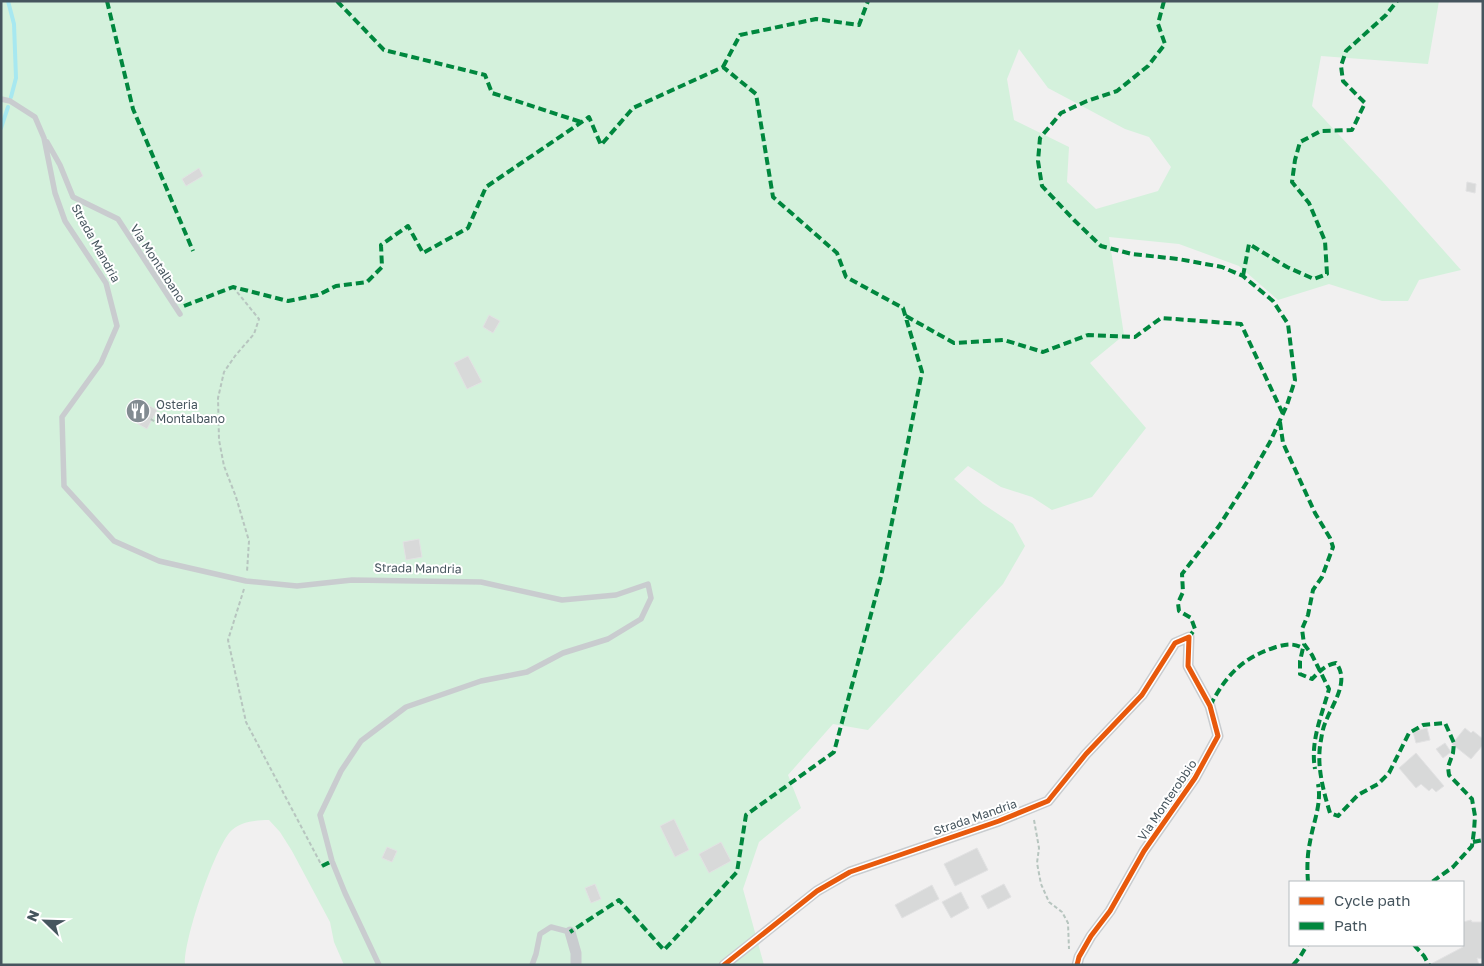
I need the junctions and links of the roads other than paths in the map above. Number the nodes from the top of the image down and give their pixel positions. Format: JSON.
{"nodes":[{"id":1,"x":1,"y":99,"type":"edge"},
{"id":2,"x":44,"y":138,"type":"junction"},
{"id":3,"x":180,"y":314,"type":"dead end"},
{"id":4,"x":1189,"y":637,"type":"joint"},
{"id":5,"x":570,"y":932,"type":"joint"},
{"id":6,"x":1073,"y":961,"type":"edge"},
{"id":7,"x":379,"y":965,"type":"edge"},
{"id":8,"x":532,"y":965,"type":"edge"},
{"id":9,"x":576,"y":965,"type":"edge"},
{"id":10,"x":724,"y":965,"type":"edge"}],
"edges":[{"from":1,"to":2,"type":"lane","name":"Strada Mandria"},
{"from":2,"to":3,"type":"lane","name":"Via Montalbano"},
{"from":2,"to":7,"type":"lane","name":"Strada Mandria"},
{"from":4,"to":6,"type":"street","name":"Via Monterobbio"},
{"from":4,"to":10,"type":"street","name":"Strada Mandria"},
{"from":5,"to":8,"type":"lane"},
{"from":5,"to":9,"type":"street"}]}
